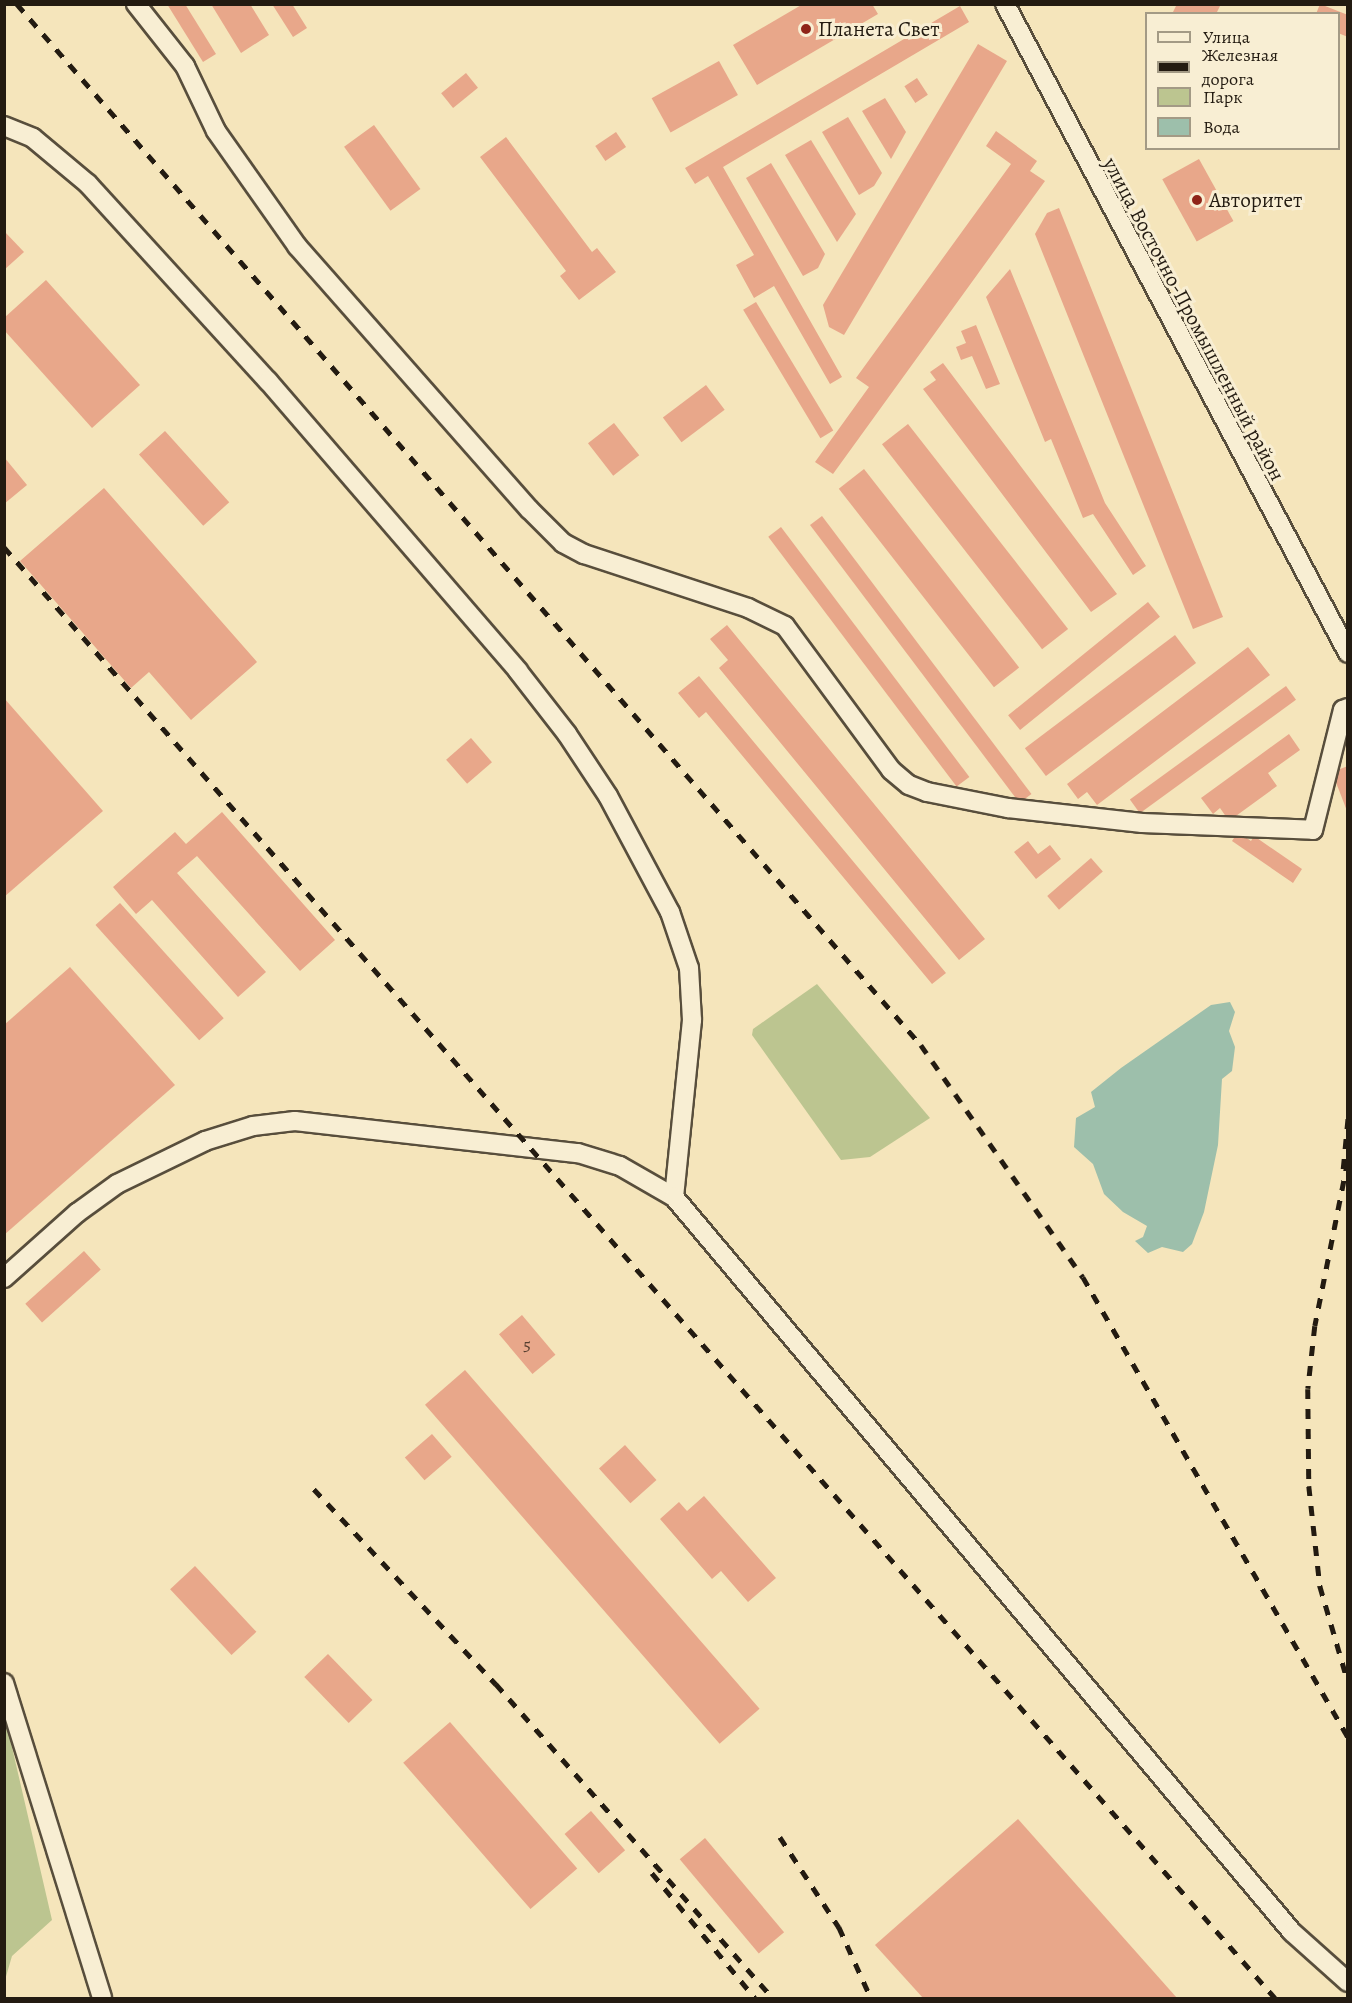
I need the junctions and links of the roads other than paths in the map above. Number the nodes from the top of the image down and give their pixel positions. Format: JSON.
{"nodes":[{"id":1,"x":136,"y":4,"type":"edge"},
{"id":2,"x":1005,"y":4,"type":"edge"},
{"id":3,"x":4,"y":126,"type":"edge"},
{"id":4,"x":1347,"y":653,"type":"edge"},
{"id":5,"x":1347,"y":708,"type":"edge"},
{"id":6,"x":674,"y":1197,"type":"junction"},
{"id":7,"x":4,"y":1278,"type":"edge"},
{"id":8,"x":4,"y":1683,"type":"edge"},
{"id":9,"x":1347,"y":1982,"type":"edge"},
{"id":10,"x":102,"y":1998,"type":"edge"}],
"edges":[{"from":1,"to":5,"type":"street"},
{"from":2,"to":4,"type":"street","name":"улица Восточно-Промышленный район"},
{"from":3,"to":6,"type":"street"},
{"from":6,"to":7,"type":"street"},
{"from":6,"to":9,"type":"street"},
{"from":8,"to":10,"type":"street"}]}
